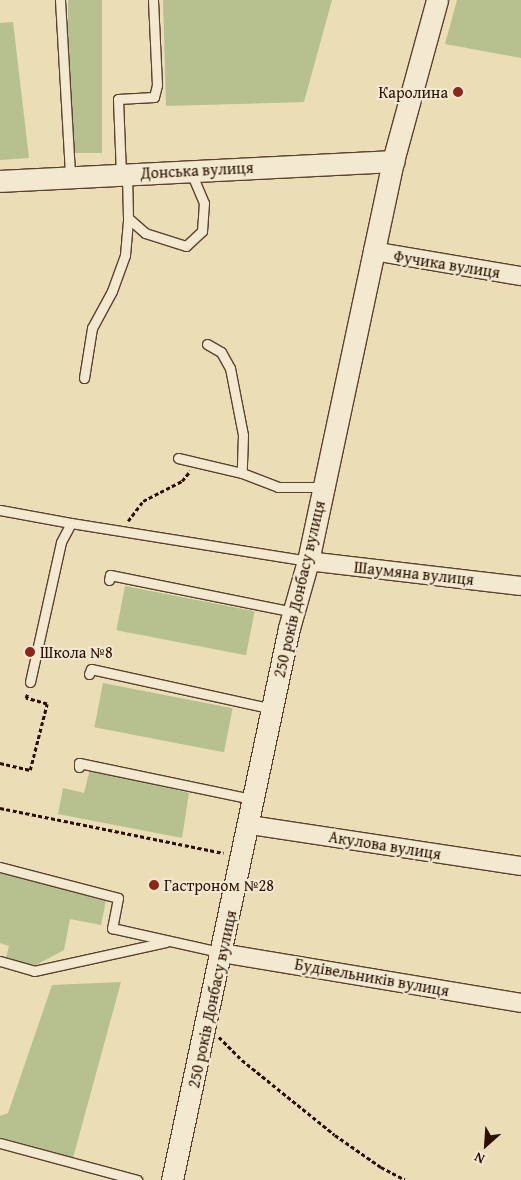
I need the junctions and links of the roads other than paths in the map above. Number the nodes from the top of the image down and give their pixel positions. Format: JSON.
{"nodes":[{"id":1,"x":60,"y":0,"type":"edge"},
{"id":2,"x":153,"y":0,"type":"edge"},
{"id":3,"x":437,"y":0,"type":"edge"},
{"id":4,"x":393,"y":161,"type":"junction"},
{"id":5,"x":190,"y":170,"type":"junction"},
{"id":6,"x":124,"y":174,"type":"junction"},
{"id":7,"x":70,"y":176,"type":"junction"},
{"id":8,"x":0,"y":181,"type":"edge"},
{"id":9,"x":128,"y":218,"type":"junction"},
{"id":10,"x":373,"y":251,"type":"junction"},
{"id":11,"x":521,"y":276,"type":"edge"},
{"id":12,"x":207,"y":344,"type":"dead end"},
{"id":13,"x":84,"y":378,"type":"dead end"},
{"id":14,"x":178,"y":458,"type":"dead end"},
{"id":15,"x":242,"y":473,"type":"junction"},
{"id":16,"x":322,"y":488,"type":"junction"},
{"id":17,"x":0,"y":510,"type":"edge"},
{"id":18,"x":71,"y":522,"type":"junction"},
{"id":19,"x":308,"y":561,"type":"junction"},
{"id":20,"x":109,"y":580,"type":"dead end"},
{"id":21,"x":521,"y":586,"type":"edge"},
{"id":22,"x":293,"y":612,"type":"junction"},
{"id":23,"x":90,"y":674,"type":"dead end"},
{"id":24,"x":30,"y":682,"type":"road end"},
{"id":25,"x":273,"y":709,"type":"junction"},
{"id":26,"x":79,"y":767,"type":"dead end"},
{"id":27,"x":255,"y":800,"type":"junction"},
{"id":28,"x":250,"y":825,"type":"junction"},
{"id":29,"x":521,"y":866,"type":"edge"},
{"id":30,"x":0,"y":867,"type":"edge"},
{"id":31,"x":168,"y":941,"type":"junction"},
{"id":32,"x":222,"y":953,"type":"junction"},
{"id":33,"x":0,"y":961,"type":"edge"},
{"id":34,"x":521,"y":1004,"type":"edge"},
{"id":35,"x":0,"y":1143,"type":"edge"},
{"id":36,"x":136,"y":1180,"type":"edge"},
{"id":37,"x":172,"y":1180,"type":"edge"}],
"edges":[{"from":1,"to":7,"type":"lane"},
{"from":2,"to":6,"type":"lane"},
{"from":3,"to":4,"type":"street","name":"250 років Донбасу вулиця"},
{"from":4,"to":5,"type":"street","name":"Донська вулиця"},
{"from":4,"to":10,"type":"street","name":"250 років Донбасу вулиця"},
{"from":5,"to":6,"type":"street","name":"Донська вулиця"},
{"from":5,"to":9,"type":"lane"},
{"from":6,"to":7,"type":"street","name":"Донська вулиця"},
{"from":6,"to":9,"type":"lane"},
{"from":7,"to":8,"type":"street","name":"Донська вулиця"},
{"from":9,"to":13,"type":"lane"},
{"from":10,"to":11,"type":"street","name":"Фучика вулиця"},
{"from":10,"to":16,"type":"street","name":"250 років Донбасу вулиця"},
{"from":12,"to":15,"type":"lane"},
{"from":14,"to":15,"type":"lane"},
{"from":15,"to":16,"type":"lane"},
{"from":16,"to":19,"type":"street","name":"250 років Донбасу вулиця"},
{"from":17,"to":18,"type":"lane"},
{"from":18,"to":19,"type":"lane"},
{"from":18,"to":24,"type":"lane"},
{"from":19,"to":21,"type":"street","name":"Шаумяна вулиця"},
{"from":19,"to":22,"type":"street","name":"250 років Донбасу вулиця"},
{"from":20,"to":22,"type":"lane"},
{"from":22,"to":25,"type":"street","name":"250 років Донбасу вулиця"},
{"from":23,"to":25,"type":"lane"},
{"from":25,"to":27,"type":"street","name":"250 років Донбасу вулиця"},
{"from":26,"to":27,"type":"lane"},
{"from":27,"to":28,"type":"street","name":"250 років Донбасу вулиця"},
{"from":28,"to":29,"type":"street","name":"Акулова вулиця"},
{"from":28,"to":32,"type":"street","name":"250 років Донбасу вулиця"},
{"from":30,"to":31,"type":"lane"},
{"from":31,"to":32,"type":"lane"},
{"from":31,"to":33,"type":"lane"},
{"from":32,"to":34,"type":"street","name":"Будівельників вулиця"},
{"from":32,"to":37,"type":"street","name":"250 років Донбасу вулиця"},
{"from":35,"to":36,"type":"lane"}]}
